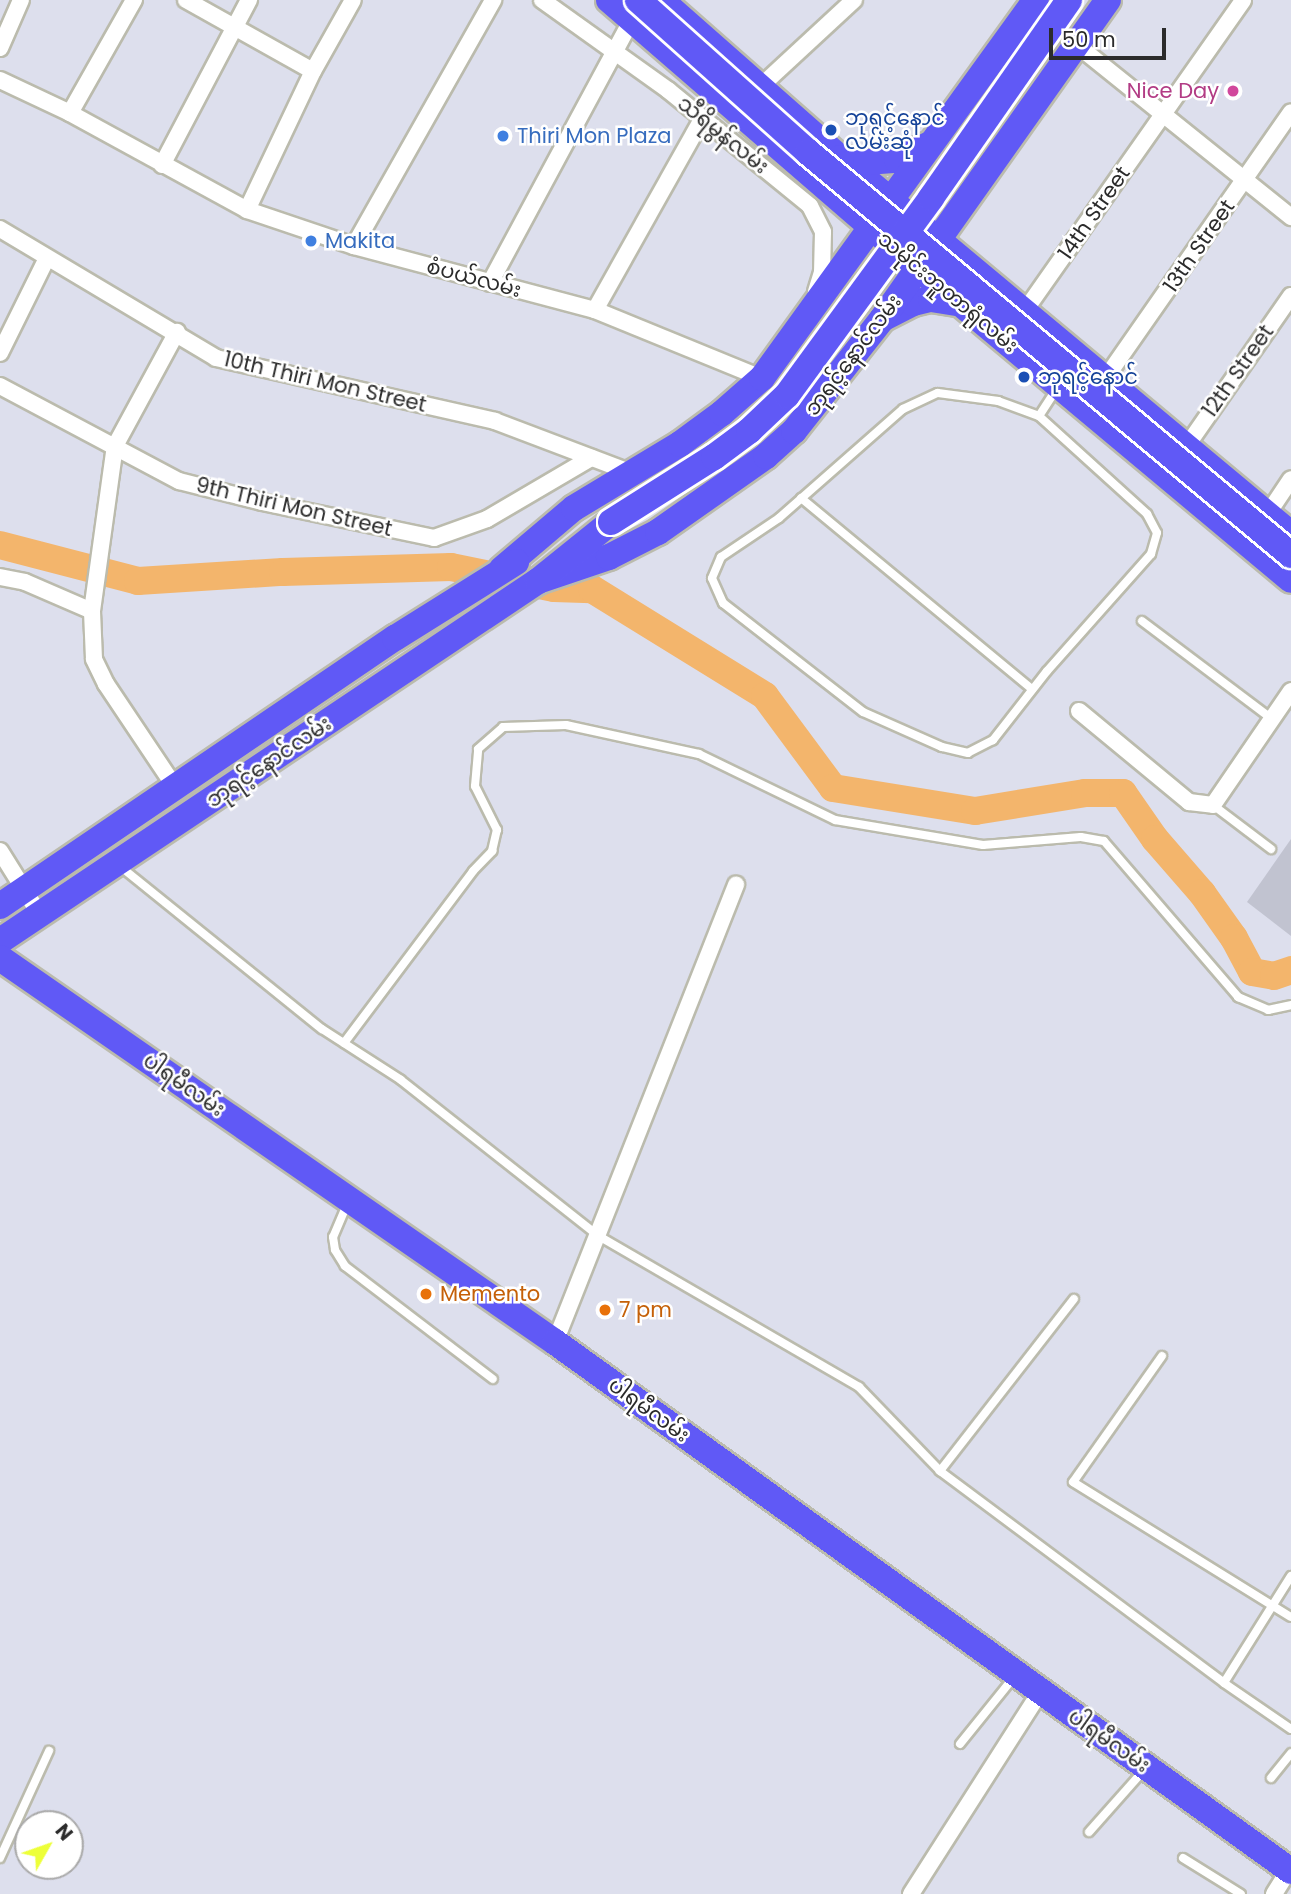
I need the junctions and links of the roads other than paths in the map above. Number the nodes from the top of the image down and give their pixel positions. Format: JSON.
{"nodes":[{"id":1,"x":21,"y":0,"type":"edge"},
{"id":2,"x":134,"y":0,"type":"edge"},
{"id":3,"x":186,"y":0,"type":"edge"},
{"id":4,"x":249,"y":0,"type":"edge"},
{"id":5,"x":353,"y":0,"type":"edge"},
{"id":6,"x":493,"y":0,"type":"edge"},
{"id":7,"x":542,"y":0,"type":"edge"},
{"id":8,"x":610,"y":0,"type":"edge"},
{"id":9,"x":661,"y":0,"type":"edge"},
{"id":10,"x":854,"y":0,"type":"edge"},
{"id":11,"x":1035,"y":0,"type":"edge"},
{"id":12,"x":1069,"y":0,"type":"edge"},
{"id":13,"x":1108,"y":0,"type":"edge"},
{"id":14,"x":1243,"y":0,"type":"edge"},
{"id":15,"x":635,"y":9,"type":"edge"},
{"id":16,"x":233,"y":26,"type":"junction"},
{"id":17,"x":1077,"y":45,"type":"junction"},
{"id":18,"x":0,"y":48,"type":"edge"},
{"id":19,"x":616,"y":51,"type":"junction"},
{"id":20,"x":313,"y":71,"type":"junction"},
{"id":21,"x":0,"y":80,"type":"edge"},
{"id":22,"x":760,"y":87,"type":"junction"},
{"id":23,"x":1291,"y":112,"type":"edge"},
{"id":24,"x":70,"y":113,"type":"junction"},
{"id":25,"x":1164,"y":114,"type":"junction"},
{"id":26,"x":702,"y":119,"type":"junction"},
{"id":27,"x":930,"y":144,"type":"junction"},
{"id":28,"x":840,"y":158,"type":"junction"},
{"id":29,"x":162,"y":165,"type":"junction"},
{"id":30,"x":1245,"y":180,"type":"junction"},
{"id":31,"x":828,"y":192,"type":"junction"},
{"id":32,"x":890,"y":200,"type":"junction"},
{"id":33,"x":247,"y":210,"type":"junction"},
{"id":34,"x":1291,"y":217,"type":"edge"},
{"id":35,"x":871,"y":228,"type":"junction"},
{"id":36,"x":0,"y":229,"type":"edge"},
{"id":37,"x":938,"y":241,"type":"junction"},
{"id":38,"x":354,"y":246,"type":"junction"},
{"id":39,"x":47,"y":258,"type":"junction"},
{"id":40,"x":918,"y":268,"type":"junction"},
{"id":41,"x":831,"y":282,"type":"junction"},
{"id":42,"x":490,"y":283,"type":"junction"},
{"id":43,"x":1291,"y":296,"type":"edge"},
{"id":44,"x":961,"y":304,"type":"junction"},
{"id":45,"x":595,"y":310,"type":"junction"},
{"id":46,"x":1024,"y":312,"type":"junction"},
{"id":47,"x":808,"y":315,"type":"junction"},
{"id":48,"x":883,"y":318,"type":"junction"},
{"id":49,"x":177,"y":332,"type":"junction"},
{"id":50,"x":0,"y":353,"type":"edge"},
{"id":51,"x":762,"y":378,"type":"junction"},
{"id":52,"x":1105,"y":379,"type":"junction"},
{"id":53,"x":1059,"y":384,"type":"junction"},
{"id":54,"x":0,"y":386,"type":"edge"},
{"id":55,"x":1039,"y":416,"type":"junction"},
{"id":56,"x":1181,"y":443,"type":"junction"},
{"id":57,"x":115,"y":446,"type":"junction"},
{"id":58,"x":591,"y":458,"type":"junction"},
{"id":59,"x":1156,"y":466,"type":"junction"},
{"id":60,"x":632,"y":473,"type":"junction"},
{"id":61,"x":1291,"y":479,"type":"edge"},
{"id":62,"x":801,"y":498,"type":"junction"},
{"id":63,"x":1267,"y":515,"type":"junction"},
{"id":64,"x":611,"y":522,"type":"junction"},
{"id":65,"x":1291,"y":534,"type":"edge"},
{"id":66,"x":1291,"y":555,"type":"edge"},
{"id":67,"x":502,"y":569,"type":"junction"},
{"id":68,"x":0,"y":577,"type":"edge"},
{"id":69,"x":1291,"y":580,"type":"edge"},
{"id":70,"x":538,"y":581,"type":"junction"},
{"id":71,"x":92,"y":611,"type":"junction"},
{"id":72,"x":1142,"y":621,"type":"dead end"},
{"id":73,"x":1032,"y":690,"type":"junction"},
{"id":74,"x":1291,"y":692,"type":"edge"},
{"id":75,"x":1079,"y":711,"type":"dead end"},
{"id":76,"x":1272,"y":719,"type":"junction"},
{"id":77,"x":175,"y":786,"type":"junction"},
{"id":78,"x":1213,"y":806,"type":"junction"},
{"id":79,"x":88,"y":846,"type":"junction"},
{"id":80,"x":1271,"y":849,"type":"dead end"},
{"id":81,"x":0,"y":851,"type":"edge"},
{"id":82,"x":111,"y":868,"type":"junction"},
{"id":83,"x":736,"y":885,"type":"dead end"},
{"id":84,"x":23,"y":890,"type":"junction"},
{"id":85,"x":0,"y":906,"type":"edge"},
{"id":86,"x":40,"y":915,"type":"junction"},
{"id":87,"x":0,"y":941,"type":"edge"},
{"id":88,"x":0,"y":958,"type":"edge"},
{"id":89,"x":1291,"y":1006,"type":"edge"},
{"id":90,"x":344,"y":1043,"type":"junction"},
{"id":91,"x":349,"y":1199,"type":"junction"},
{"id":92,"x":597,"y":1235,"type":"junction"},
{"id":93,"x":1074,"y":1300,"type":"dead end"},
{"id":94,"x":555,"y":1342,"type":"junction"},
{"id":95,"x":1162,"y":1356,"type":"dead end"},
{"id":96,"x":493,"y":1379,"type":"dead end"},
{"id":97,"x":940,"y":1471,"type":"junction"},
{"id":98,"x":1291,"y":1576,"type":"edge"},
{"id":99,"x":1272,"y":1604,"type":"junction"},
{"id":100,"x":1291,"y":1617,"type":"edge"},
{"id":101,"x":1016,"y":1675,"type":"junction"},
{"id":102,"x":1224,"y":1683,"type":"junction"},
{"id":103,"x":1040,"y":1692,"type":"junction"},
{"id":104,"x":1291,"y":1729,"type":"edge"},
{"id":105,"x":960,"y":1744,"type":"dead end"},
{"id":106,"x":49,"y":1751,"type":"dead end"},
{"id":107,"x":1291,"y":1753,"type":"edge"},
{"id":108,"x":1146,"y":1768,"type":"junction"},
{"id":109,"x":1271,"y":1778,"type":"dead end"},
{"id":110,"x":1089,"y":1832,"type":"dead end"},
{"id":111,"x":0,"y":1858,"type":"edge"},
{"id":112,"x":1183,"y":1858,"type":"dead end"},
{"id":113,"x":1290,"y":1870,"type":"edge"},
{"id":114,"x":911,"y":1894,"type":"edge"},
{"id":115,"x":1241,"y":1894,"type":"edge"},
{"id":116,"x":1274,"y":1894,"type":"edge"}],
"edges":[{"from":1,"to":18,"type":"street"},
{"from":2,"to":24,"type":"street"},
{"from":3,"to":16,"type":"street"},
{"from":4,"to":16,"type":"street"},
{"from":5,"to":20,"type":"street"},
{"from":6,"to":38,"type":"street"},
{"from":7,"to":19,"type":"street","name":"သီရိမွန်လမ်း"},
{"from":8,"to":15,"type":"main road","name":"သမိုင်းဘူတာရုံလမ်း"},
{"from":9,"to":22,"type":"main road","name":"သမိုင်းဘူတာရုံလမ်း"},
{"from":10,"to":22,"type":"street"},
{"from":11,"to":27,"type":"main road","name":"ဘုရင့်နောင်လမ်း"},
{"from":12,"to":64,"type":"main road","name":"ဘုရင့်နောင်လမ်း","bridge":true},
{"from":13,"to":17,"type":"main road","name":"ဘုရင့်နောင်လမ်း"},
{"from":14,"to":25,"type":"street","name":"14th Street"},
{"from":15,"to":19,"type":"street"},
{"from":15,"to":31,"type":"main road","name":"သမိုင်းဘူတာရုံလမ်း"},
{"from":15,"to":66,"type":"main road","bridge":true},
{"from":16,"to":20,"type":"street"},
{"from":16,"to":29,"type":"street"},
{"from":17,"to":25,"type":"street"},
{"from":17,"to":37,"type":"main road","name":"ဘုရင့်နောင်လမ်း"},
{"from":19,"to":26,"type":"street","name":"သီရိမွန်လမ်း"},
{"from":19,"to":42,"type":"street"},
{"from":20,"to":33,"type":"street"},
{"from":21,"to":24,"type":"street","name":"စံပယ်လမ်း"},
{"from":22,"to":28,"type":"main road","name":"သမိုင်းဘူတာရုံလမ်း"},
{"from":23,"to":30,"type":"street","name":"13th Street"},
{"from":24,"to":29,"type":"street","name":"စံပယ်လမ်း"},
{"from":25,"to":30,"type":"street"},
{"from":25,"to":46,"type":"street","name":"14th Street"},
{"from":26,"to":45,"type":"street"},
{"from":26,"to":47,"type":"street","name":"သီရိမွန်လမ်း"},
{"from":27,"to":28,"type":"main road"},
{"from":27,"to":32,"type":"main road","name":"ဘုရင့်နောင်လမ်း"},
{"from":28,"to":32,"type":"main road","name":"သမိုင်းဘူတာရုံလမ်း"},
{"from":29,"to":33,"type":"street","name":"စံပယ်လမ်း"},
{"from":30,"to":34,"type":"street"},
{"from":30,"to":52,"type":"street","name":"13th Street"},
{"from":31,"to":35,"type":"main road","name":"သမိုင်းဘူတာရုံလမ်း"},
{"from":31,"to":41,"type":"main road"},
{"from":32,"to":35,"type":"main road","name":"ဘုရင့်နောင်လမ်း"},
{"from":32,"to":37,"type":"main road","name":"သမိုင်းဘူတာရုံလမ်း"},
{"from":33,"to":38,"type":"street","name":"စံပယ်လမ်း"},
{"from":35,"to":40,"type":"main road","name":"သမိုင်းဘူတာရုံလမ်း"},
{"from":35,"to":41,"type":"main road","name":"ဘုရင့်နောင်လမ်း"},
{"from":36,"to":39,"type":"street","name":"10th Thiri Mon Street"},
{"from":37,"to":40,"type":"main road","name":"ဘုရင့်နောင်လမ်း"},
{"from":37,"to":46,"type":"main road","name":"သမိုင်းဘူတာရုံလမ်း"},
{"from":38,"to":42,"type":"street","name":"စံပယ်လမ်း"},
{"from":39,"to":49,"type":"street","name":"10th Thiri Mon Street"},
{"from":39,"to":50,"type":"street"},
{"from":40,"to":44,"type":"main road","name":"သမိုင်းဘူတာရုံလမ်း"},
{"from":40,"to":48,"type":"main road","name":"ဘုရင့်နောင်လမ်း"},
{"from":41,"to":47,"type":"main road","name":"ဘုရင့်နောင်လမ်း"},
{"from":42,"to":45,"type":"street","name":"စံပယ်လမ်း"},
{"from":43,"to":56,"type":"street","name":"12th Street"},
{"from":44,"to":48,"type":"main road"},
{"from":44,"to":53,"type":"main road","name":"သမိုင်းဘူတာရုံလမ်း"},
{"from":45,"to":51,"type":"street","name":"စံပယ်လမ်း"},
{"from":46,"to":52,"type":"main road","name":"သမိုင်းဘူတာရုံလမ်း"},
{"from":47,"to":51,"type":"main road","name":"ဘုရင့်နောင်လမ်း"},
{"from":48,"to":70,"type":"main road","name":"ဘုရင့်နောင်လမ်း"},
{"from":49,"to":57,"type":"street"},
{"from":49,"to":58,"type":"street","name":"10th Thiri Mon Street"},
{"from":51,"to":60,"type":"main road","name":"ဘုရင့်နောင်လမ်း"},
{"from":52,"to":56,"type":"main road","name":"သမိုင်းဘူတာရုံလမ်း"},
{"from":53,"to":55,"type":"lane"},
{"from":53,"to":59,"type":"main road","name":"သမိုင်းဘူတာရုံလမ်း"},
{"from":54,"to":57,"type":"street","name":"9th Thiri Mon Street"},
{"from":55,"to":62,"type":"lane"},
{"from":55,"to":73,"type":"lane"},
{"from":56,"to":59,"type":"main road"},
{"from":56,"to":63,"type":"main road","name":"သမိုင်းဘူတာရုံလမ်း"},
{"from":57,"to":58,"type":"street","name":"9th Thiri Mon Street"},
{"from":57,"to":71,"type":"street"},
{"from":58,"to":60,"type":"street","name":"10th Thiri Mon Street"},
{"from":59,"to":69,"type":"main road","name":"သမိုင်းဘူတာရုံလမ်း"},
{"from":60,"to":67,"type":"main road","name":"ဘုရင့်နောင်လမ်း"},
{"from":61,"to":63,"type":"street"},
{"from":62,"to":73,"type":"lane"},
{"from":62,"to":73,"type":"lane"},
{"from":63,"to":65,"type":"main road","name":"သမိုင်းဘူတာရုံလမ်း"},
{"from":64,"to":67,"type":"main road","name":"ဘုရင့်နောင်လမ်း"},
{"from":64,"to":70,"type":"main road","name":"ဘုရင့်နောင်လမ်း"},
{"from":67,"to":77,"type":"main road","name":"ဘုရင့်နောင်လမ်း"},
{"from":68,"to":71,"type":"street"},
{"from":70,"to":82,"type":"main road","name":"ဘုရင့်နောင်လမ်း"},
{"from":71,"to":77,"type":"street"},
{"from":72,"to":76,"type":"lane"},
{"from":74,"to":76,"type":"street"},
{"from":75,"to":78,"type":"street"},
{"from":76,"to":78,"type":"street"},
{"from":77,"to":79,"type":"main road","name":"ဘုရင့်နောင်လမ်း"},
{"from":78,"to":80,"type":"lane"},
{"from":79,"to":82,"type":"main road"},
{"from":79,"to":84,"type":"main road","name":"ဘုရင့်နောင်လမ်း"},
{"from":81,"to":84,"type":"street"},
{"from":82,"to":86,"type":"main road","name":"ဘုရင့်နောင်လမ်း"},
{"from":82,"to":90,"type":"lane"},
{"from":83,"to":92,"type":"street"},
{"from":84,"to":85,"type":"main road","name":"ဘုရင့်နောင်လမ်း"},
{"from":84,"to":86,"type":"street"},
{"from":86,"to":87,"type":"main road","name":"ဘုရင့်နောင်လမ်း"},
{"from":88,"to":91,"type":"main road","name":"ပါရမီလမ်း"},
{"from":89,"to":90,"type":"lane"},
{"from":90,"to":92,"type":"lane"},
{"from":91,"to":94,"type":"main road","name":"ပါရမီလမ်း"},
{"from":91,"to":96,"type":"lane"},
{"from":92,"to":94,"type":"street"},
{"from":92,"to":97,"type":"lane"},
{"from":93,"to":97,"type":"lane"},
{"from":94,"to":101,"type":"main road","name":"ပါရမီလမ်း"},
{"from":95,"to":99,"type":"lane"},
{"from":97,"to":102,"type":"lane"},
{"from":98,"to":99,"type":"lane"},
{"from":99,"to":100,"type":"lane"},
{"from":99,"to":102,"type":"lane"},
{"from":101,"to":103,"type":"main road","name":"ပါရမီလမ်း"},
{"from":101,"to":105,"type":"lane"},
{"from":102,"to":104,"type":"lane"},
{"from":103,"to":108,"type":"main road","name":"ပါရမီလမ်း"},
{"from":103,"to":114,"type":"street"},
{"from":106,"to":111,"type":"lane"},
{"from":107,"to":109,"type":"lane"},
{"from":108,"to":110,"type":"lane"},
{"from":108,"to":113,"type":"main road","name":"ပါရမီလမ်း"},
{"from":112,"to":115,"type":"lane"},
{"from":113,"to":116,"type":"street"}]}
